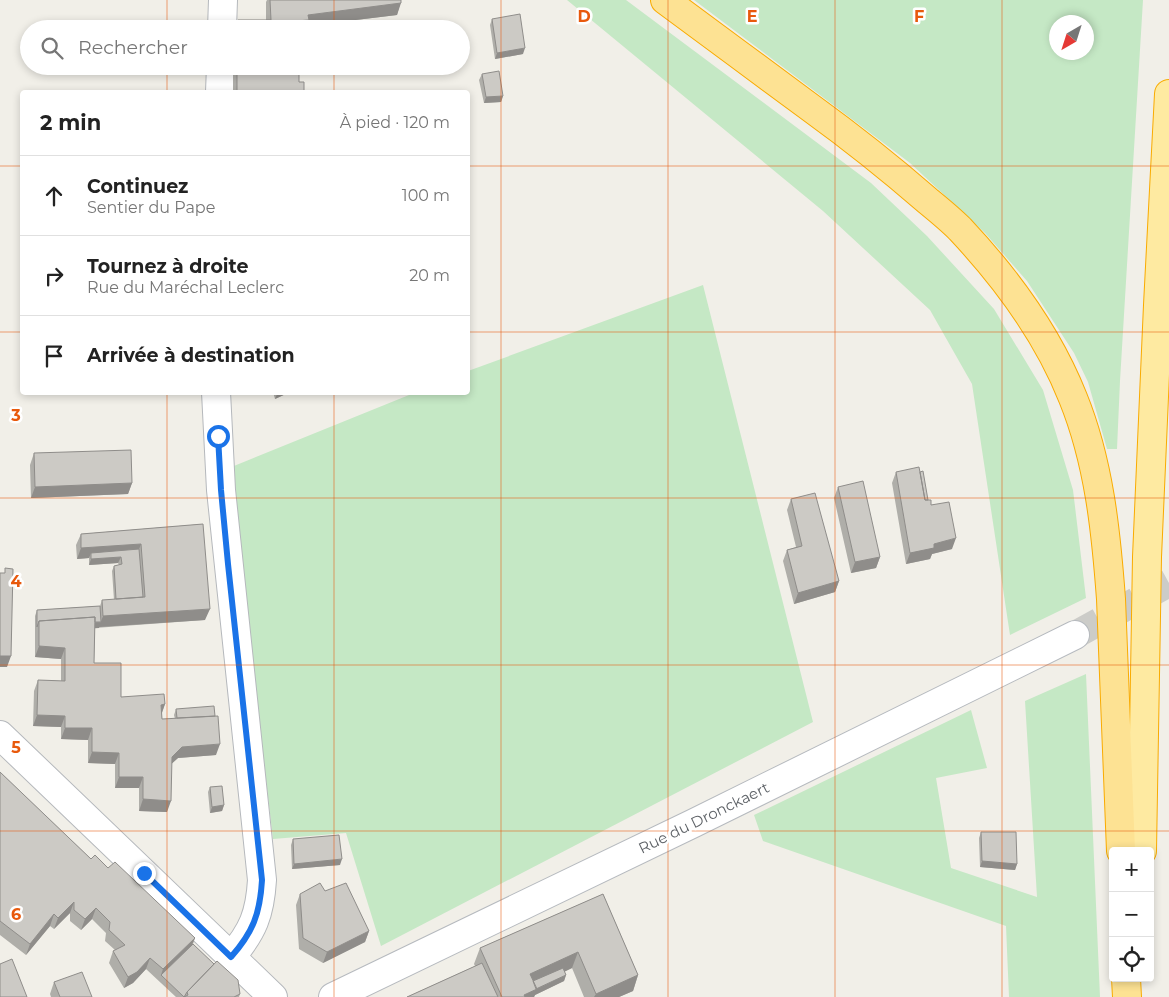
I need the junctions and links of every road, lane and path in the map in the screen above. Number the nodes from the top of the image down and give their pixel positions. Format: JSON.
{"nodes":[{"id":1,"x":223,"y":0,"type":"edge"},
{"id":2,"x":665,"y":0,"type":"edge"},
{"id":3,"x":222,"y":20,"type":"edge"},
{"id":4,"x":221,"y":75,"type":"edge"},
{"id":5,"x":220,"y":90,"type":"edge"},
{"id":6,"x":1169,"y":94,"type":"edge"},
{"id":7,"x":216,"y":395,"type":"edge"},
{"id":8,"x":1074,"y":635,"type":"tunnel mouth"},
{"id":9,"x":0,"y":735,"type":"edge"},
{"id":10,"x":1121,"y":847,"type":"edge"},
{"id":11,"x":1142,"y":847,"type":"edge"},
{"id":12,"x":231,"y":957,"type":"junction"},
{"id":13,"x":1126,"y":982,"type":"edge"},
{"id":14,"x":1140,"y":982,"type":"edge"},
{"id":15,"x":273,"y":997,"type":"edge"},
{"id":16,"x":333,"y":997,"type":"edge"},
{"id":17,"x":1127,"y":997,"type":"edge"},
{"id":18,"x":1139,"y":997,"type":"edge"}],
"edges":[{"from":1,"to":3,"type":"street"},
{"from":2,"to":10,"type":"highway"},
{"from":4,"to":5,"type":"street"},
{"from":6,"to":11,"type":"highway"},
{"from":7,"to":12,"type":"street"},
{"from":8,"to":16,"type":"street","name":"Rue du Dronckaert"},
{"from":9,"to":12,"type":"street"},
{"from":12,"to":15,"type":"street"},
{"from":13,"to":17,"type":"highway"},
{"from":14,"to":18,"type":"highway"}]}
